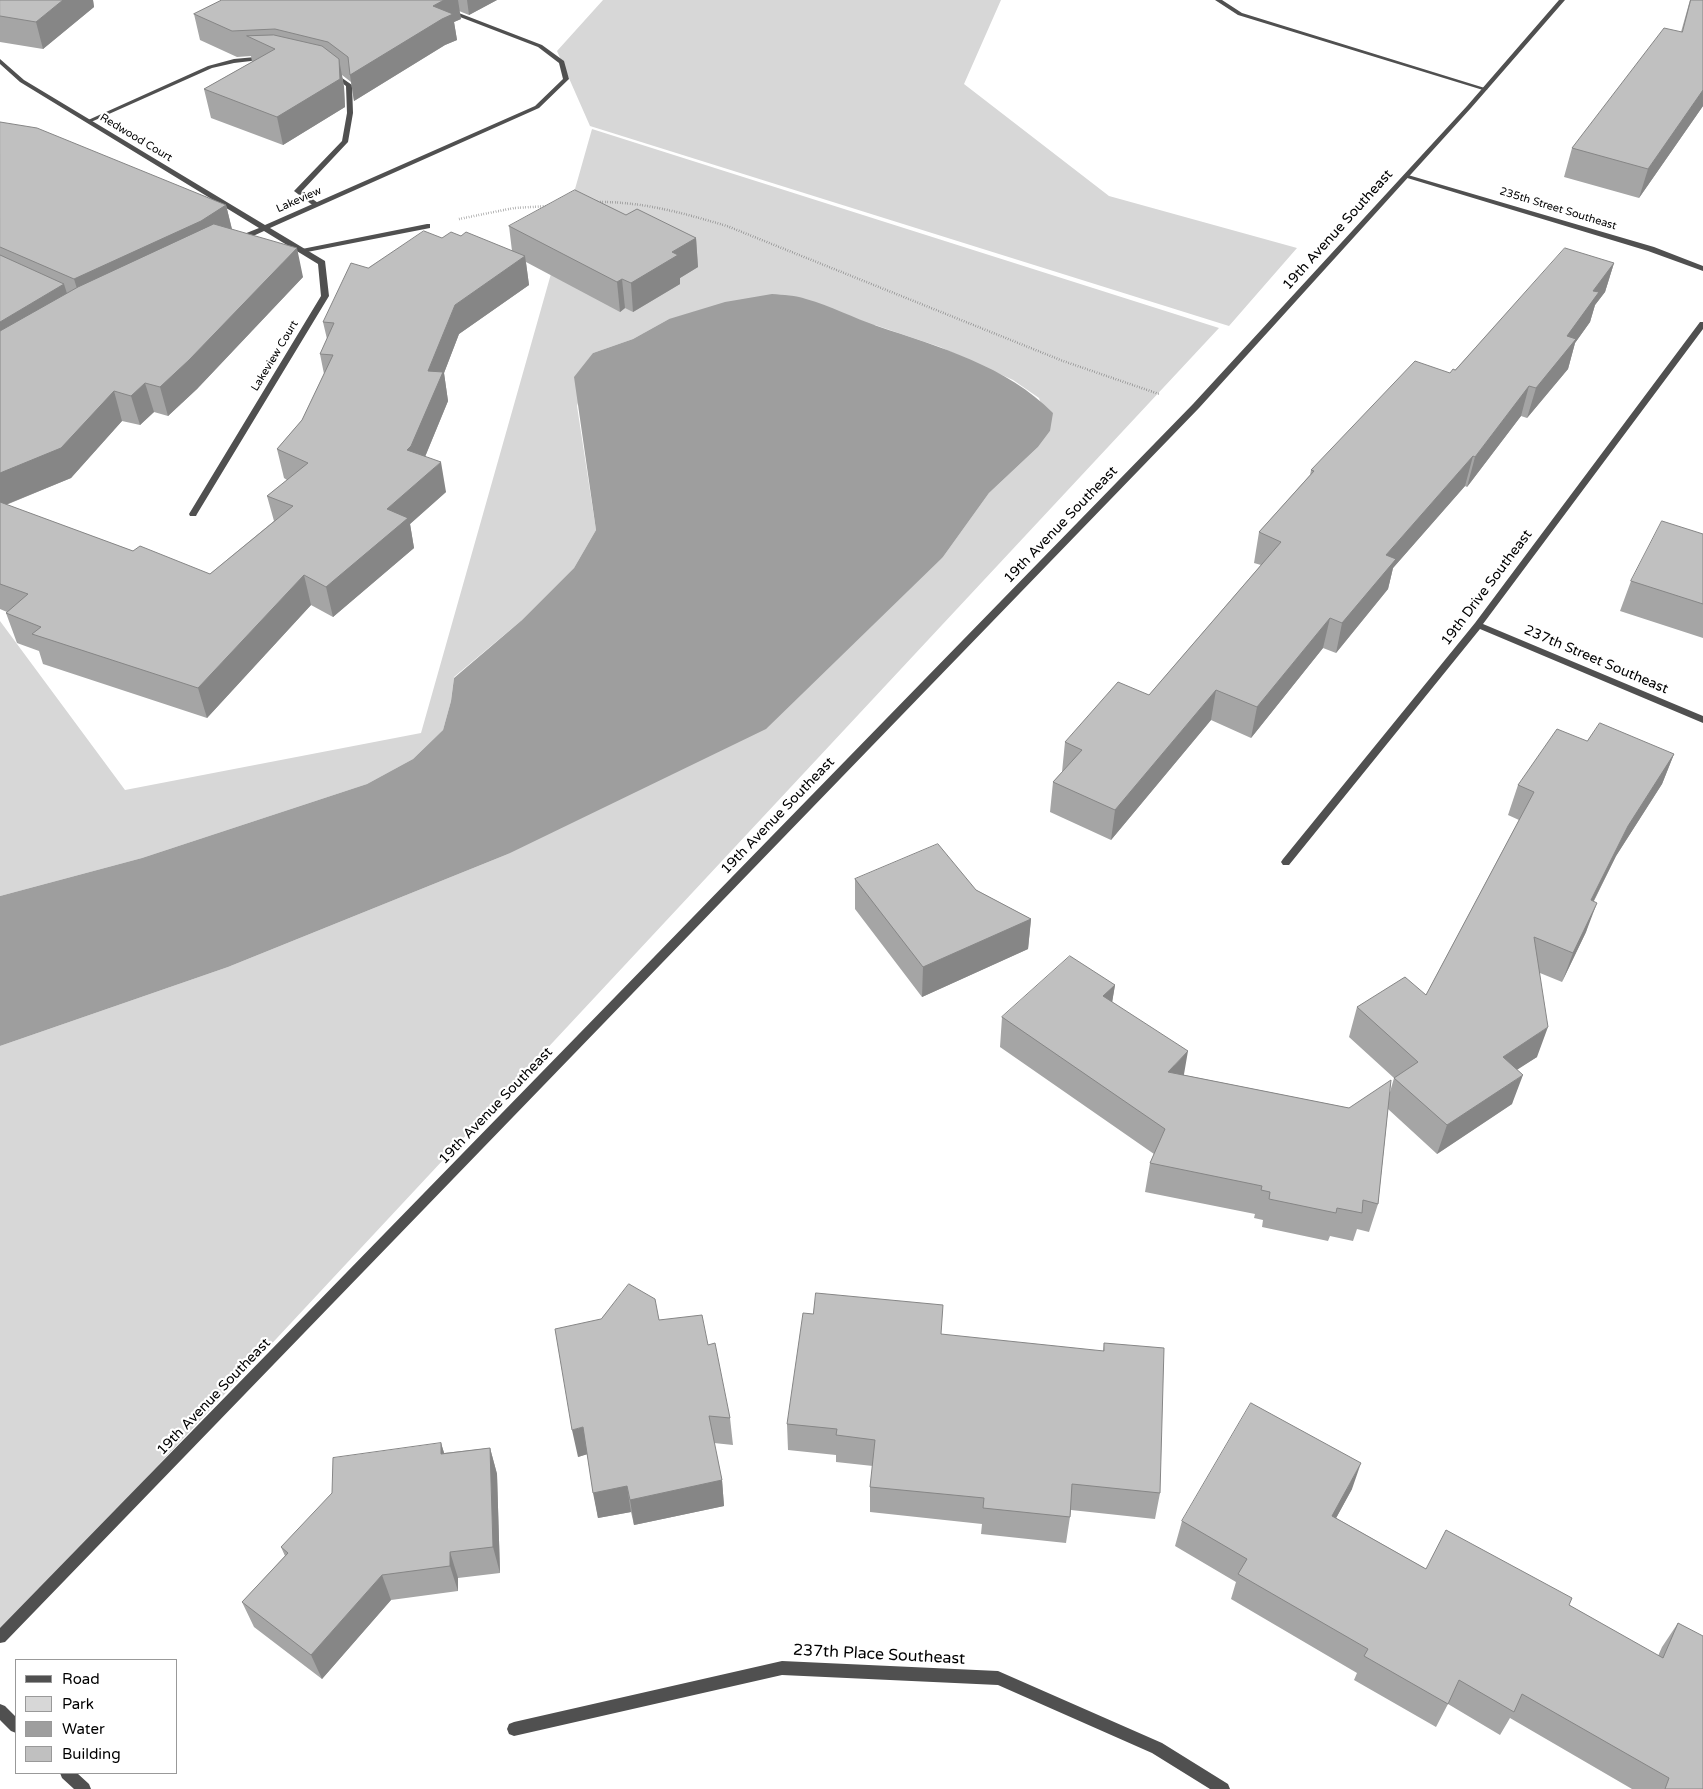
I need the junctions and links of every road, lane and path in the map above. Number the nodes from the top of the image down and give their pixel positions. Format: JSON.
{"nodes":[{"id":1,"x":1218,"y":0,"type":"edge"},
{"id":2,"x":1562,"y":0,"type":"edge"},
{"id":3,"x":438,"y":7,"type":"edge"},
{"id":4,"x":271,"y":58,"type":"edge"},
{"id":5,"x":0,"y":61,"type":"edge"},
{"id":6,"x":322,"y":69,"type":"edge"},
{"id":7,"x":1485,"y":89,"type":"junction"},
{"id":8,"x":89,"y":121,"type":"junction"},
{"id":9,"x":1406,"y":176,"type":"junction"},
{"id":10,"x":589,"y":203,"type":"edge"},
{"id":11,"x":315,"y":205,"type":"junction"},
{"id":12,"x":552,"y":206,"type":"edge"},
{"id":13,"x":427,"y":226,"type":"joint"},
{"id":14,"x":264,"y":228,"type":"junction"},
{"id":15,"x":230,"y":244,"type":"edge"},
{"id":16,"x":302,"y":251,"type":"junction"},
{"id":17,"x":1703,"y":269,"type":"edge"},
{"id":18,"x":1703,"y":324,"type":"edge"},
{"id":19,"x":1196,"y":406,"type":"junction"},
{"id":20,"x":193,"y":514,"type":"dead end"},
{"id":21,"x":1478,"y":625,"type":"junction"},
{"id":22,"x":1703,"y":720,"type":"edge"},
{"id":23,"x":1286,"y":862,"type":"dead end"},
{"id":24,"x":0,"y":1637,"type":"edge"},
{"id":25,"x":0,"y":1711,"type":"edge"},
{"id":26,"x":15,"y":1725,"type":"edge"},
{"id":27,"x":514,"y":1729,"type":"dead end"},
{"id":28,"x":68,"y":1774,"type":"edge"},
{"id":29,"x":84,"y":1789,"type":"edge"},
{"id":30,"x":1223,"y":1789,"type":"edge"}],
"edges":[{"from":1,"to":7,"type":"street"},
{"from":2,"to":7,"type":"street","name":"19th Avenue Southeast"},
{"from":3,"to":11,"type":"street","name":"Lakeview"},
{"from":4,"to":8,"type":"street"},
{"from":5,"to":8,"type":"street","name":"Redwood Court"},
{"from":6,"to":11,"type":"street"},
{"from":7,"to":9,"type":"street","name":"19th Avenue Southeast"},
{"from":8,"to":14,"type":"street","name":"Redwood Court"},
{"from":9,"to":17,"type":"street","name":"235th Street Southeast"},
{"from":9,"to":19,"type":"street","name":"19th Avenue Southeast"},
{"from":10,"to":19,"type":"path"},
{"from":11,"to":14,"type":"street","name":"Lakeview"},
{"from":12,"to":13,"type":"path"},
{"from":13,"to":16,"type":"street"},
{"from":14,"to":15,"type":"street","name":"Lakeview"},
{"from":14,"to":16,"type":"street","name":"Lakeview Court"},
{"from":16,"to":20,"type":"street","name":"Lakeview Court"},
{"from":18,"to":21,"type":"street","name":"19th Drive Southeast"},
{"from":19,"to":24,"type":"street","name":"19th Avenue Southeast"},
{"from":21,"to":22,"type":"street","name":"237th Street Southeast"},
{"from":21,"to":23,"type":"street","name":"19th Drive Southeast"},
{"from":25,"to":26,"type":"street"},
{"from":27,"to":30,"type":"street","name":"237th Place Southeast"},
{"from":28,"to":29,"type":"street"}]}
